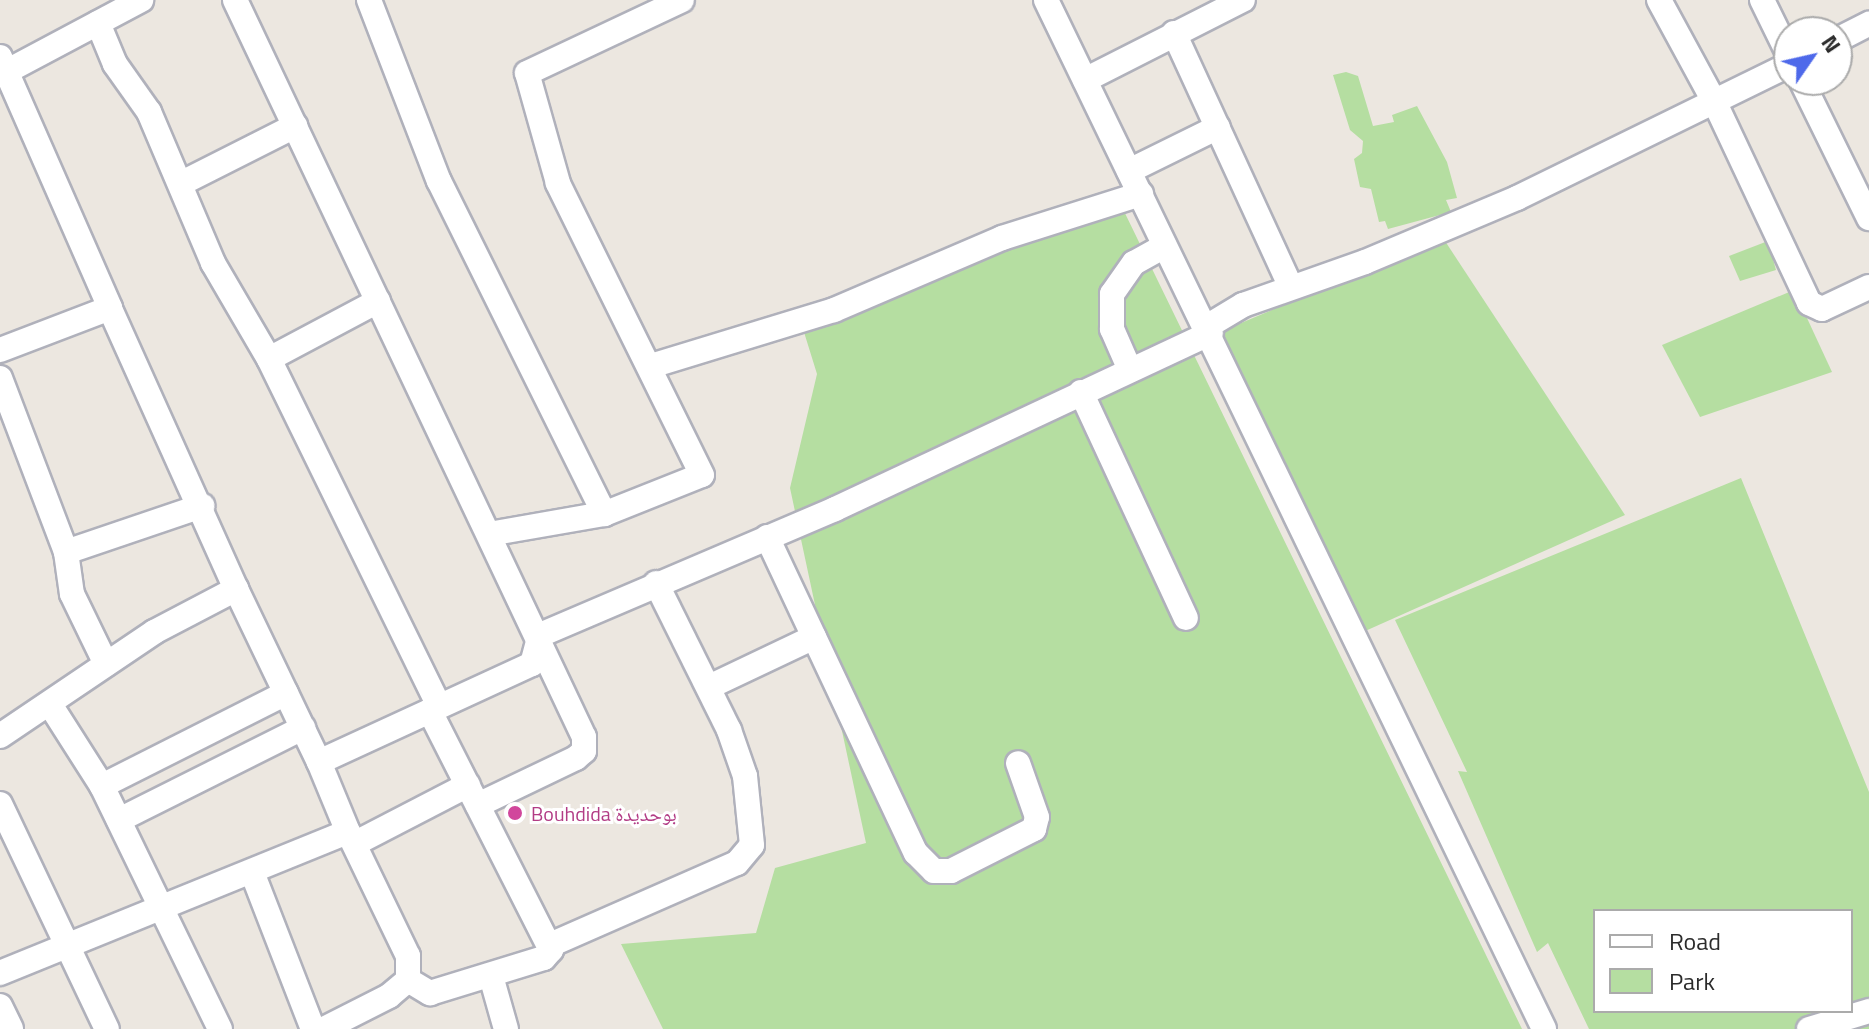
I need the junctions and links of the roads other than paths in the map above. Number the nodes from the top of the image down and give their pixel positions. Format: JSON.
{"nodes":[{"id":1,"x":141,"y":0,"type":"edge"},
{"id":2,"x":235,"y":0,"type":"edge"},
{"id":3,"x":369,"y":0,"type":"edge"},
{"id":4,"x":682,"y":0,"type":"edge"},
{"id":5,"x":1046,"y":0,"type":"edge"},
{"id":6,"x":1243,"y":0,"type":"edge"},
{"id":7,"x":1659,"y":0,"type":"edge"},
{"id":8,"x":1762,"y":0,"type":"edge"},
{"id":9,"x":1210,"y":6,"type":"edge"},
{"id":10,"x":108,"y":12,"type":"edge"},
{"id":11,"x":1773,"y":22,"type":"edge"},
{"id":12,"x":1174,"y":33,"type":"junction"},
{"id":13,"x":2,"y":68,"type":"edge"},
{"id":14,"x":1773,"y":73,"type":"edge"},
{"id":15,"x":1085,"y":80,"type":"junction"},
{"id":16,"x":1809,"y":96,"type":"edge"},
{"id":17,"x":1715,"y":103,"type":"junction"},
{"id":18,"x":295,"y":126,"type":"junction"},
{"id":19,"x":1218,"y":127,"type":"junction"},
{"id":20,"x":1129,"y":171,"type":"junction"},
{"id":21,"x":182,"y":183,"type":"junction"},
{"id":22,"x":1141,"y":194,"type":"junction"},
{"id":23,"x":1869,"y":218,"type":"edge"},
{"id":24,"x":1165,"y":246,"type":"junction"},
{"id":25,"x":1291,"y":287,"type":"junction"},
{"id":26,"x":1869,"y":287,"type":"edge"},
{"id":27,"x":378,"y":301,"type":"junction"},
{"id":28,"x":110,"y":308,"type":"junction"},
{"id":29,"x":1209,"y":330,"type":"junction"},
{"id":30,"x":0,"y":350,"type":"edge"},
{"id":31,"x":269,"y":359,"type":"junction"},
{"id":32,"x":651,"y":366,"type":"junction"},
{"id":33,"x":1130,"y":370,"type":"junction"},
{"id":34,"x":0,"y":378,"type":"edge"},
{"id":35,"x":1081,"y":392,"type":"junction"},
{"id":36,"x":202,"y":506,"type":"junction"},
{"id":37,"x":604,"y":514,"type":"junction"},
{"id":38,"x":489,"y":534,"type":"junction"},
{"id":39,"x":767,"y":537,"type":"junction"},
{"id":40,"x":66,"y":552,"type":"junction"},
{"id":41,"x":656,"y":583,"type":"junction"},
{"id":42,"x":236,"y":589,"type":"junction"},
{"id":43,"x":1186,"y":618,"type":"dead end"},
{"id":44,"x":540,"y":635,"type":"junction"},
{"id":45,"x":814,"y":637,"type":"junction"},
{"id":46,"x":106,"y":664,"type":"junction"},
{"id":47,"x":711,"y":686,"type":"junction"},
{"id":48,"x":286,"y":693,"type":"junction"},
{"id":49,"x":51,"y":706,"type":"junction"},
{"id":50,"x":435,"y":709,"type":"junction"},
{"id":51,"x":303,"y":728,"type":"junction"},
{"id":52,"x":1,"y":732,"type":"edge"},
{"id":53,"x":319,"y":762,"type":"junction"},
{"id":54,"x":1018,"y":763,"type":"dead end"},
{"id":55,"x":102,"y":786,"type":"junction"},
{"id":56,"x":473,"y":795,"type":"junction"},
{"id":57,"x":0,"y":804,"type":"edge"},
{"id":58,"x":119,"y":820,"type":"junction"},
{"id":59,"x":352,"y":838,"type":"junction"},
{"id":60,"x":252,"y":872,"type":"junction"},
{"id":61,"x":163,"y":911,"type":"junction"},
{"id":62,"x":550,"y":945,"type":"junction"},
{"id":63,"x":70,"y":947,"type":"junction"},
{"id":64,"x":0,"y":973,"type":"edge"},
{"id":65,"x":491,"y":976,"type":"junction"},
{"id":66,"x":408,"y":980,"type":"junction"},
{"id":67,"x":0,"y":1006,"type":"edge"},
{"id":68,"x":1869,"y":1011,"type":"edge"},
{"id":69,"x":11,"y":1029,"type":"edge"},
{"id":70,"x":107,"y":1029,"type":"edge"},
{"id":71,"x":220,"y":1029,"type":"edge"},
{"id":72,"x":313,"y":1029,"type":"edge"},
{"id":73,"x":324,"y":1029,"type":"edge"},
{"id":74,"x":506,"y":1029,"type":"edge"},
{"id":75,"x":1544,"y":1029,"type":"edge"},
{"id":76,"x":1809,"y":1029,"type":"edge"}],
"edges":[{"from":1,"to":10,"type":"street"},
{"from":2,"to":18,"type":"street"},
{"from":3,"to":37,"type":"street"},
{"from":4,"to":32,"type":"street"},
{"from":5,"to":15,"type":"street"},
{"from":6,"to":9,"type":"street"},
{"from":7,"to":17,"type":"street"},
{"from":8,"to":11,"type":"street"},
{"from":9,"to":12,"type":"street"},
{"from":10,"to":13,"type":"street"},
{"from":10,"to":21,"type":"street"},
{"from":12,"to":15,"type":"street"},
{"from":12,"to":19,"type":"street"},
{"from":13,"to":28,"type":"street"},
{"from":14,"to":17,"type":"street"},
{"from":15,"to":20,"type":"street"},
{"from":16,"to":23,"type":"street"},
{"from":17,"to":25,"type":"street"},
{"from":17,"to":26,"type":"street"},
{"from":18,"to":21,"type":"street"},
{"from":18,"to":27,"type":"street"},
{"from":19,"to":20,"type":"street"},
{"from":19,"to":25,"type":"street"},
{"from":20,"to":22,"type":"street"},
{"from":21,"to":31,"type":"street"},
{"from":22,"to":24,"type":"street"},
{"from":22,"to":32,"type":"street"},
{"from":24,"to":29,"type":"street"},
{"from":24,"to":33,"type":"street"},
{"from":25,"to":29,"type":"street"},
{"from":27,"to":31,"type":"street"},
{"from":27,"to":38,"type":"street"},
{"from":28,"to":30,"type":"street"},
{"from":28,"to":36,"type":"street"},
{"from":29,"to":33,"type":"street"},
{"from":29,"to":75,"type":"street"},
{"from":31,"to":50,"type":"street"},
{"from":32,"to":37,"type":"street"},
{"from":33,"to":35,"type":"street"},
{"from":34,"to":40,"type":"street"},
{"from":35,"to":39,"type":"street"},
{"from":35,"to":43,"type":"street"},
{"from":36,"to":40,"type":"street"},
{"from":36,"to":42,"type":"street"},
{"from":37,"to":38,"type":"street"},
{"from":38,"to":44,"type":"street"},
{"from":39,"to":41,"type":"street"},
{"from":39,"to":45,"type":"street"},
{"from":40,"to":46,"type":"street"},
{"from":41,"to":44,"type":"street"},
{"from":41,"to":47,"type":"street"},
{"from":42,"to":46,"type":"street"},
{"from":42,"to":48,"type":"street"},
{"from":44,"to":50,"type":"street"},
{"from":44,"to":56,"type":"street"},
{"from":45,"to":47,"type":"street"},
{"from":45,"to":54,"type":"street"},
{"from":46,"to":49,"type":"street"},
{"from":47,"to":62,"type":"street"},
{"from":48,"to":51,"type":"street"},
{"from":48,"to":55,"type":"street"},
{"from":49,"to":52,"type":"street"},
{"from":49,"to":55,"type":"street"},
{"from":50,"to":53,"type":"street"},
{"from":50,"to":56,"type":"street"},
{"from":51,"to":53,"type":"street"},
{"from":51,"to":58,"type":"street"},
{"from":53,"to":59,"type":"street"},
{"from":55,"to":58,"type":"street"},
{"from":56,"to":59,"type":"street"},
{"from":56,"to":62,"type":"street"},
{"from":57,"to":63,"type":"street"},
{"from":58,"to":61,"type":"street"},
{"from":59,"to":60,"type":"street"},
{"from":59,"to":66,"type":"street"},
{"from":60,"to":61,"type":"street"},
{"from":60,"to":72,"type":"street"},
{"from":61,"to":63,"type":"street"},
{"from":61,"to":71,"type":"street"},
{"from":62,"to":65,"type":"street"},
{"from":63,"to":64,"type":"street"},
{"from":63,"to":70,"type":"street"},
{"from":65,"to":66,"type":"street"},
{"from":65,"to":74,"type":"street"},
{"from":66,"to":73,"type":"street"},
{"from":67,"to":69,"type":"street"},
{"from":68,"to":76,"type":"street"}]}
